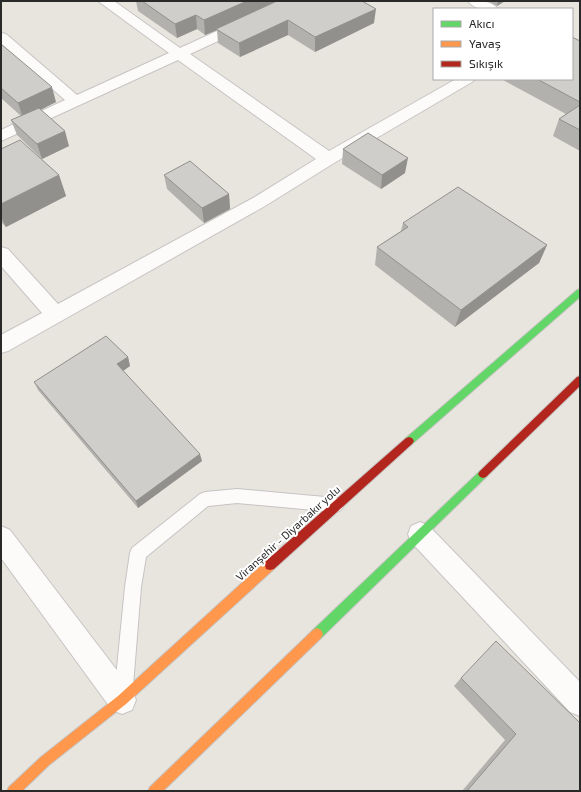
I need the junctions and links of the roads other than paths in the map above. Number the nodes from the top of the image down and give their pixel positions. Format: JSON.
{"nodes":[{"id":1,"x":105,"y":1,"type":"edge"},
{"id":2,"x":293,"y":1,"type":"edge"},
{"id":3,"x":475,"y":1,"type":"edge"},
{"id":4,"x":489,"y":8,"type":"edge"},
{"id":5,"x":1,"y":37,"type":"edge"},
{"id":6,"x":179,"y":53,"type":"junction"},
{"id":7,"x":465,"y":80,"type":"edge"},
{"id":8,"x":75,"y":101,"type":"junction"},
{"id":9,"x":1,"y":136,"type":"edge"},
{"id":10,"x":328,"y":160,"type":"junction"},
{"id":11,"x":1,"y":254,"type":"edge"},
{"id":12,"x":580,"y":292,"type":"edge"},
{"id":13,"x":56,"y":315,"type":"junction"},
{"id":14,"x":1,"y":346,"type":"edge"},
{"id":15,"x":580,"y":380,"type":"edge"},
{"id":16,"x":336,"y":505,"type":"junction"},
{"id":17,"x":420,"y":534,"type":"junction"},
{"id":18,"x":1,"y":538,"type":"edge"},
{"id":19,"x":122,"y":700,"type":"junction"},
{"id":20,"x":580,"y":702,"type":"edge"},
{"id":21,"x":12,"y":791,"type":"edge"},
{"id":22,"x":154,"y":791,"type":"edge"}],
"edges":[{"from":1,"to":6,"type":"street"},
{"from":2,"to":6,"type":"street"},
{"from":3,"to":4,"type":"street"},
{"from":5,"to":8,"type":"street"},
{"from":6,"to":8,"type":"street"},
{"from":6,"to":10,"type":"street"},
{"from":7,"to":10,"type":"street"},
{"from":8,"to":9,"type":"street"},
{"from":10,"to":13,"type":"street"},
{"from":11,"to":13,"type":"street"},
{"from":12,"to":16,"type":"main road","name":"Viranşehir - Diyarbakır yolu"},
{"from":13,"to":14,"type":"street"},
{"from":15,"to":17,"type":"main road"},
{"from":16,"to":19,"type":"main road","name":"Viranşehir - Diyarbakır yolu"},
{"from":16,"to":19,"type":"lane"},
{"from":17,"to":20,"type":"street"},
{"from":17,"to":22,"type":"main road"},
{"from":18,"to":19,"type":"street"},
{"from":19,"to":21,"type":"main road","name":"Viranşehir - Diyarbakır yolu"}]}
